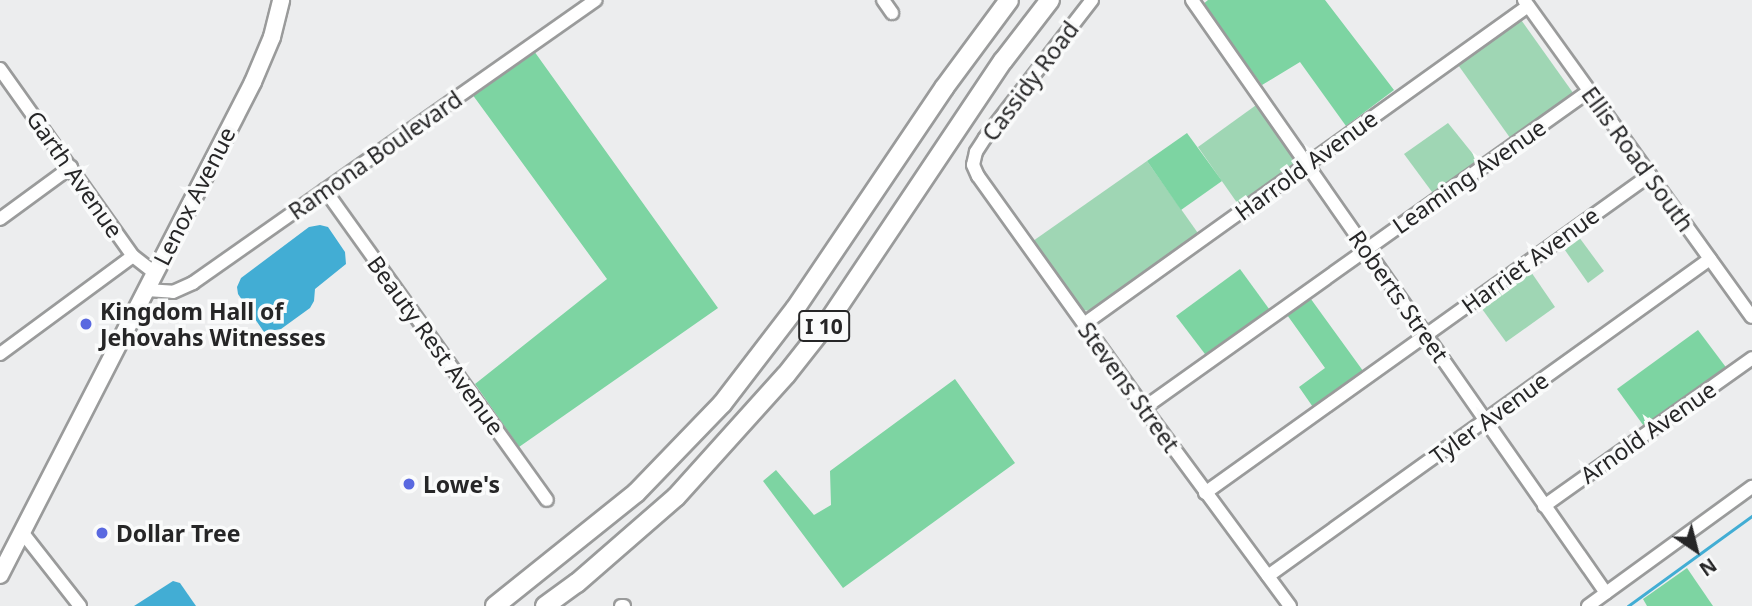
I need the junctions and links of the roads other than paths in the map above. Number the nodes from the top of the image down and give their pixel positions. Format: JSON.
{"nodes":[{"id":1,"x":282,"y":0,"type":"edge"},
{"id":2,"x":596,"y":0,"type":"edge"},
{"id":3,"x":883,"y":0,"type":"edge"},
{"id":4,"x":1009,"y":0,"type":"edge"},
{"id":5,"x":1050,"y":0,"type":"edge"},
{"id":6,"x":1092,"y":0,"type":"edge"},
{"id":7,"x":1192,"y":0,"type":"edge"},
{"id":8,"x":1526,"y":3,"type":"edge"},
{"id":9,"x":892,"y":13,"type":"dead end"},
{"id":10,"x":2,"y":77,"type":"edge"},
{"id":11,"x":1589,"y":91,"type":"junction"},
{"id":12,"x":973,"y":164,"type":"joint"},
{"id":13,"x":1308,"y":164,"type":"junction"},
{"id":14,"x":71,"y":167,"type":"junction"},
{"id":15,"x":1650,"y":175,"type":"junction"},
{"id":16,"x":325,"y":190,"type":"junction"},
{"id":17,"x":0,"y":219,"type":"edge"},
{"id":18,"x":1367,"y":249,"type":"junction"},
{"id":19,"x":133,"y":256,"type":"junction"},
{"id":20,"x":1710,"y":259,"type":"junction"},
{"id":21,"x":155,"y":273,"type":"junction"},
{"id":22,"x":146,"y":290,"type":"junction"},
{"id":23,"x":1752,"y":317,"type":"edge"},
{"id":24,"x":1084,"y":324,"type":"junction"},
{"id":25,"x":1425,"y":335,"type":"junction"},
{"id":26,"x":0,"y":354,"type":"edge"},
{"id":27,"x":1752,"y":358,"type":"edge"},
{"id":28,"x":1144,"y":408,"type":"junction"},
{"id":29,"x":1486,"y":420,"type":"junction"},
{"id":30,"x":1752,"y":487,"type":"edge"},
{"id":31,"x":1205,"y":493,"type":"junction"},
{"id":32,"x":547,"y":500,"type":"dead end"},
{"id":33,"x":1544,"y":506,"type":"junction"},
{"id":34,"x":22,"y":533,"type":"junction"},
{"id":35,"x":0,"y":575,"type":"edge"},
{"id":36,"x":534,"y":576,"type":"junction"},
{"id":37,"x":1268,"y":576,"type":"junction"},
{"id":38,"x":1606,"y":593,"type":"junction"},
{"id":39,"x":1284,"y":604,"type":"edge"},
{"id":40,"x":80,"y":606,"type":"edge"},
{"id":41,"x":486,"y":606,"type":"edge"},
{"id":42,"x":495,"y":606,"type":"edge"},
{"id":43,"x":545,"y":606,"type":"edge"},
{"id":44,"x":1588,"y":606,"type":"edge"}],
"edges":[{"from":1,"to":21,"type":"main road","name":"Lenox Avenue"},
{"from":2,"to":16,"type":"street","name":"Ramona Boulevard"},
{"from":3,"to":9,"type":"street"},
{"from":4,"to":36,"type":"highway","number":"I 10"},
{"from":5,"to":43,"type":"highway","number":"I 10"},
{"from":6,"to":12,"type":"street","name":"Cassidy Road"},
{"from":7,"to":13,"type":"street","name":"Roberts Street"},
{"from":8,"to":11,"type":"street","name":"Ellis Road South"},
{"from":8,"to":13,"type":"street","name":"Harrold Avenue"},
{"from":10,"to":14,"type":"street","name":"Garth Avenue"},
{"from":11,"to":15,"type":"street","name":"Ellis Road South"},
{"from":11,"to":18,"type":"street","name":"Leaming Avenue"},
{"from":12,"to":24,"type":"street","name":"Stevens Street"},
{"from":13,"to":18,"type":"street","name":"Roberts Street"},
{"from":13,"to":24,"type":"street","name":"Harrold Avenue"},
{"from":14,"to":17,"type":"street"},
{"from":14,"to":19,"type":"street","name":"Garth Avenue"},
{"from":15,"to":20,"type":"street","name":"Ellis Road South"},
{"from":15,"to":25,"type":"street","name":"Harriet Avenue"},
{"from":16,"to":22,"type":"street","name":"Ramona Boulevard"},
{"from":16,"to":32,"type":"street","name":"Beauty Rest Avenue"},
{"from":18,"to":25,"type":"street","name":"Roberts Street"},
{"from":18,"to":28,"type":"street","name":"Leaming Avenue"},
{"from":19,"to":21,"type":"street","name":"Garth Avenue"},
{"from":19,"to":26,"type":"street"},
{"from":20,"to":23,"type":"street","name":"Ellis Road South"},
{"from":20,"to":29,"type":"street","name":"Tyler Avenue"},
{"from":21,"to":22,"type":"main road","name":"Lenox Avenue"},
{"from":22,"to":34,"type":"main road","name":"Lenox Avenue"},
{"from":24,"to":28,"type":"street","name":"Stevens Street"},
{"from":25,"to":29,"type":"street","name":"Roberts Street"},
{"from":25,"to":31,"type":"street","name":"Harriet Avenue"},
{"from":27,"to":33,"type":"street","name":"Arnold Avenue"},
{"from":28,"to":31,"type":"street","name":"Stevens Street"},
{"from":29,"to":33,"type":"street","name":"Roberts Street"},
{"from":29,"to":37,"type":"street","name":"Tyler Avenue"},
{"from":30,"to":38,"type":"street"},
{"from":31,"to":37,"type":"street","name":"Stevens Street"},
{"from":33,"to":38,"type":"street","name":"Roberts Street"},
{"from":34,"to":35,"type":"main road","name":"Lenox Avenue"},
{"from":34,"to":40,"type":"street"},
{"from":36,"to":41,"type":"highway"},
{"from":36,"to":42,"type":"highway","number":"I 10"},
{"from":37,"to":39,"type":"street","name":"Stevens Street"},
{"from":38,"to":44,"type":"street"}]}
